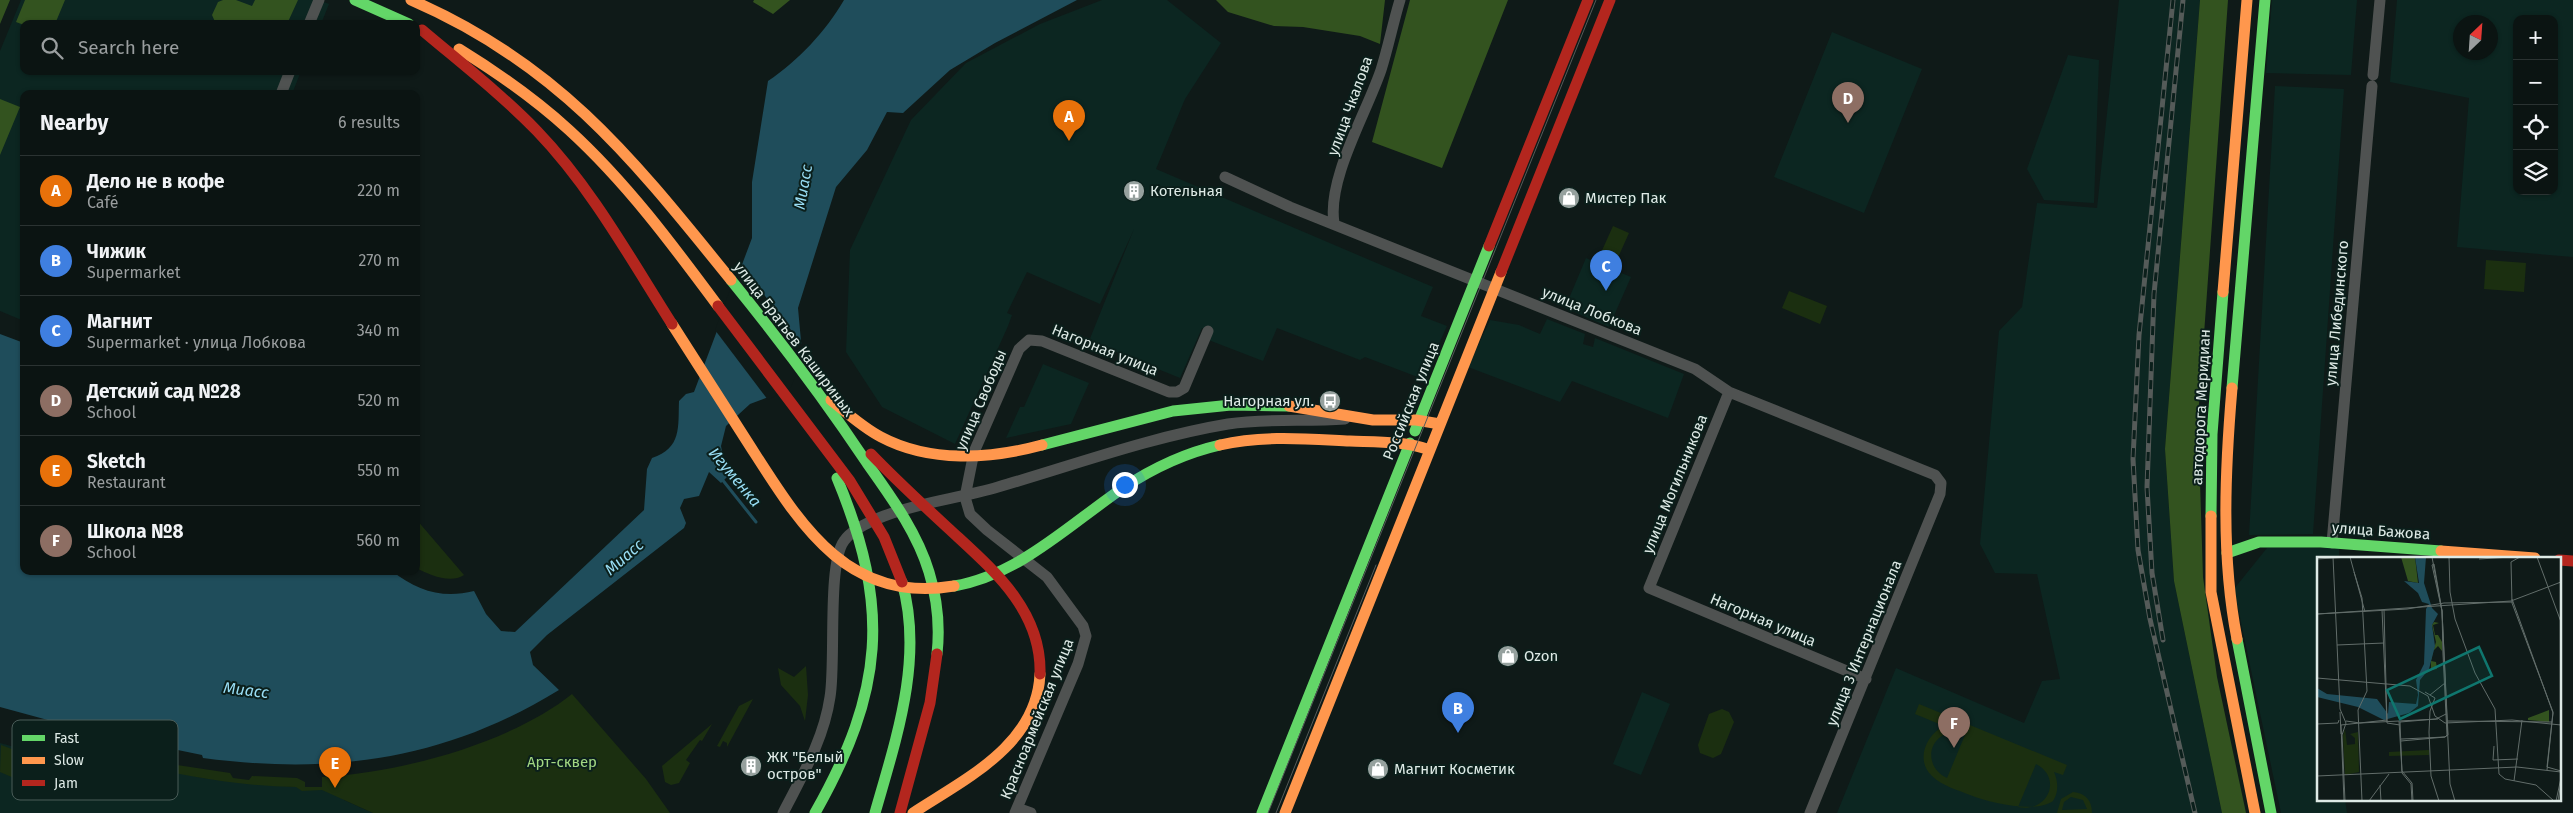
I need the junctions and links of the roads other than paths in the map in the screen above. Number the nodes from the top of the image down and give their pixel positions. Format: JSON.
{"nodes":[{"id":1,"x":319,"y":0,"type":"edge"},
{"id":2,"x":355,"y":0,"type":"edge"},
{"id":3,"x":411,"y":0,"type":"edge"},
{"id":4,"x":1400,"y":0,"type":"edge"},
{"id":5,"x":1588,"y":0,"type":"edge"},
{"id":6,"x":1610,"y":0,"type":"edge"},
{"id":7,"x":2246,"y":0,"type":"edge"},
{"id":8,"x":2266,"y":0,"type":"edge"},
{"id":9,"x":2380,"y":0,"type":"edge"},
{"id":10,"x":311,"y":20,"type":"edge"},
{"id":11,"x":400,"y":20,"type":"edge"},
{"id":12,"x":420,"y":30,"type":"edge"},
{"id":13,"x":420,"y":30,"type":"edge"},
{"id":14,"x":288,"y":75,"type":"edge"},
{"id":15,"x":283,"y":90,"type":"edge"},
{"id":16,"x":1225,"y":177,"type":"dead end"},
{"id":17,"x":1334,"y":223,"type":"junction"},
{"id":18,"x":1475,"y":281,"type":"junction"},
{"id":19,"x":1494,"y":288,"type":"junction"},
{"id":20,"x":1208,"y":331,"type":"dead end"},
{"id":21,"x":1029,"y":340,"type":"joint"},
{"id":22,"x":810,"y":382,"type":"junction"},
{"id":23,"x":1729,"y":392,"type":"junction"},
{"id":24,"x":1357,"y":418,"type":"junction"},
{"id":25,"x":1419,"y":422,"type":"junction"},
{"id":26,"x":840,"y":424,"type":"junction"},
{"id":27,"x":1440,"y":424,"type":"junction"},
{"id":28,"x":812,"y":434,"type":"junction"},
{"id":29,"x":1410,"y":442,"type":"junction"},
{"id":30,"x":1430,"y":450,"type":"junction"},
{"id":31,"x":1941,"y":483,"type":"joint"},
{"id":32,"x":965,"y":497,"type":"junction"},
{"id":33,"x":2332,"y":543,"type":"junction"},
{"id":34,"x":2227,"y":553,"type":"junction"},
{"id":35,"x":2521,"y":557,"type":"edge"},
{"id":36,"x":2560,"y":560,"type":"edge"},
{"id":37,"x":2573,"y":561,"type":"edge"},
{"id":38,"x":1649,"y":588,"type":"joint"},
{"id":39,"x":1321,"y":669,"type":"junction"},
{"id":40,"x":1340,"y":676,"type":"junction"},
{"id":41,"x":1866,"y":679,"type":"junction"},
{"id":42,"x":1016,"y":810,"type":"edge"},
{"id":43,"x":783,"y":813,"type":"edge"},
{"id":44,"x":815,"y":813,"type":"edge"},
{"id":45,"x":875,"y":813,"type":"edge"},
{"id":46,"x":900,"y":813,"type":"edge"},
{"id":47,"x":912,"y":813,"type":"edge"},
{"id":48,"x":1031,"y":813,"type":"edge"},
{"id":49,"x":1262,"y":813,"type":"edge"},
{"id":50,"x":1285,"y":813,"type":"edge"},
{"id":51,"x":1810,"y":813,"type":"edge"},
{"id":52,"x":2255,"y":813,"type":"edge"},
{"id":53,"x":2271,"y":813,"type":"edge"}],
"edges":[{"from":1,"to":10,"type":"street"},
{"from":2,"to":11,"type":"main road"},
{"from":3,"to":22,"type":"main road","name":"улица Братьев Кашириных"},
{"from":4,"to":17,"type":"street","name":"улица Чкалова"},
{"from":5,"to":18,"type":"main road","name":"Российская улица"},
{"from":6,"to":19,"type":"main road"},
{"from":7,"to":52,"type":"main road","name":"автодорога Меридиан"},
{"from":8,"to":34,"type":"main road","name":"автодорога Меридиан"},
{"from":9,"to":33,"type":"street","name":"улица Либединского"},
{"from":12,"to":28,"type":"main road"},
{"from":13,"to":29,"type":"main road"},
{"from":14,"to":15,"type":"street"},
{"from":16,"to":17,"type":"street","name":"улица Лобкова"},
{"from":17,"to":18,"type":"street","name":"улица Лобкова"},
{"from":18,"to":19,"type":"street","name":"улица Лобкова"},
{"from":18,"to":25,"type":"main road","name":"Российская улица"},
{"from":19,"to":23,"type":"street","name":"улица Лобкова"},
{"from":19,"to":27,"type":"main road"},
{"from":20,"to":21,"type":"street","name":"Нагорная улица"},
{"from":21,"to":32,"type":"street","name":"улица Свободы"},
{"from":22,"to":24,"type":"main road"},
{"from":22,"to":26,"type":"main road","name":"улица Братьев Кашириных"},
{"from":23,"to":31,"type":"street","name":"улица Лобкова"},
{"from":23,"to":38,"type":"street","name":"улица Могильникова"},
{"from":24,"to":25,"type":"main road"},
{"from":24,"to":32,"type":"street"},
{"from":25,"to":27,"type":"main road"},
{"from":25,"to":29,"type":"main road","name":"Российская улица"},
{"from":26,"to":46,"type":"main road","name":"улица Братьев Кашириных"},
{"from":26,"to":47,"type":"main road"},
{"from":27,"to":30,"type":"main road"},
{"from":28,"to":44,"type":"main road"},
{"from":28,"to":45,"type":"main road"},
{"from":29,"to":30,"type":"main road"},
{"from":29,"to":39,"type":"main road","name":"Российская улица"},
{"from":30,"to":40,"type":"main road"},
{"from":31,"to":41,"type":"street","name":"улица 3 Интернационала"},
{"from":32,"to":42,"type":"street","name":"Красноармейская улица"},
{"from":32,"to":43,"type":"street"},
{"from":33,"to":34,"type":"main road","name":"улица Бажова"},
{"from":33,"to":35,"type":"main road","name":"улица Бажова"},
{"from":34,"to":53,"type":"main road","name":"автодорога Меридиан"},
{"from":36,"to":37,"type":"main road"},
{"from":38,"to":41,"type":"street","name":"Нагорная улица"},
{"from":39,"to":40,"type":"main road"},
{"from":39,"to":49,"type":"main road","name":"Российская улица"},
{"from":40,"to":50,"type":"main road"},
{"from":41,"to":51,"type":"street","name":"улица 3 Интернационала"},
{"from":42,"to":48,"type":"street"}]}
